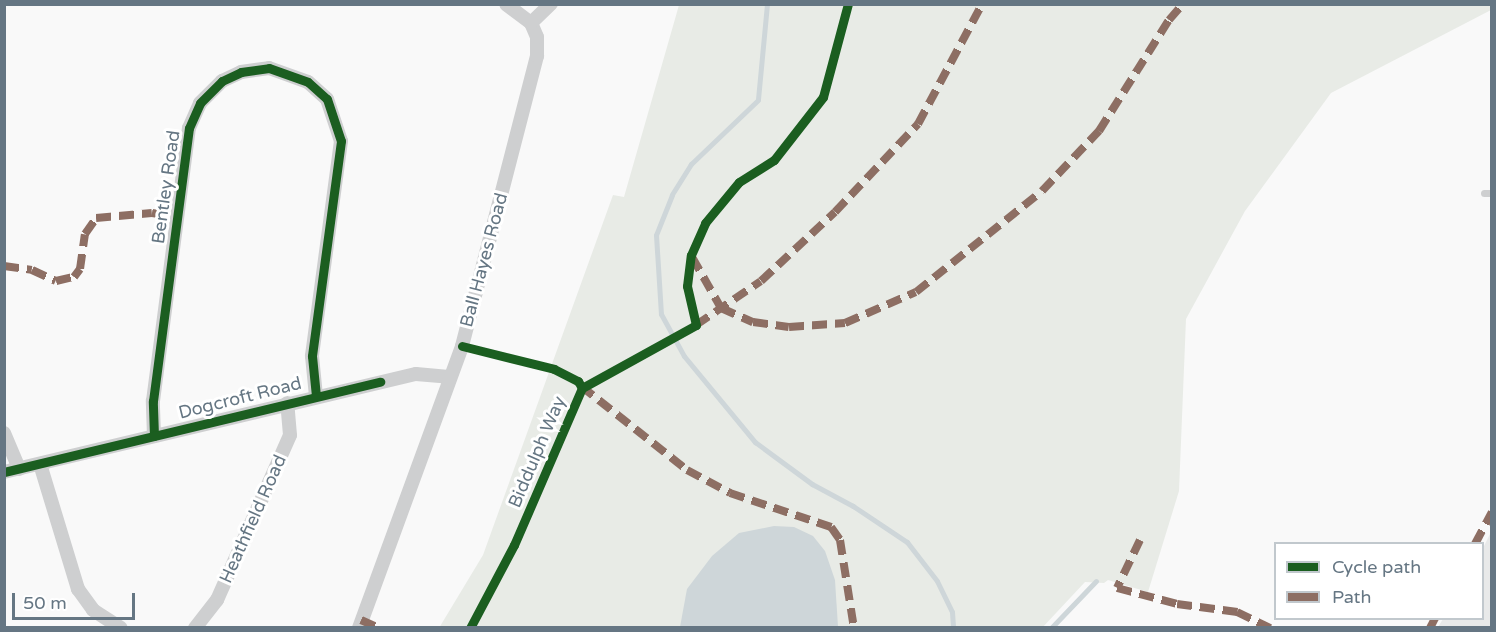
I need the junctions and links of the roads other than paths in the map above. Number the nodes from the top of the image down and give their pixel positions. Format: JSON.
{"nodes":[{"id":1,"x":506,"y":4,"type":"edge"},
{"id":2,"x":551,"y":4,"type":"edge"},
{"id":3,"x":531,"y":23,"type":"junction"},
{"id":4,"x":449,"y":376,"type":"junction"},
{"id":5,"x":316,"y":396,"type":"junction"},
{"id":6,"x":287,"y":403,"type":"junction"},
{"id":7,"x":4,"y":433,"type":"edge"},
{"id":8,"x":154,"y":436,"type":"junction"},
{"id":9,"x":40,"y":464,"type":"junction"},
{"id":10,"x":19,"y":469,"type":"junction"},
{"id":11,"x":4,"y":472,"type":"edge"},
{"id":12,"x":121,"y":627,"type":"edge"},
{"id":13,"x":195,"y":627,"type":"edge"},
{"id":14,"x":358,"y":627,"type":"edge"}],
"edges":[{"from":1,"to":3,"type":"street"},
{"from":2,"to":3,"type":"street"},
{"from":3,"to":4,"type":"street","name":"Ball Hayes Road"},
{"from":4,"to":5,"type":"street","name":"Dogcroft Road"},
{"from":4,"to":14,"type":"street","name":"Ball Hayes Road"},
{"from":5,"to":6,"type":"street","name":"Dogcroft Road"},
{"from":5,"to":8,"type":"street","name":"Bentley Road"},
{"from":6,"to":8,"type":"street","name":"Dogcroft Road"},
{"from":6,"to":13,"type":"street","name":"Heathfield Road"},
{"from":7,"to":10,"type":"street"},
{"from":8,"to":9,"type":"street","name":"Dogcroft Road"},
{"from":9,"to":10,"type":"street","name":"Dogcroft Road"},
{"from":9,"to":12,"type":"street"},
{"from":10,"to":11,"type":"street","name":"Dogcroft Road"}]}
